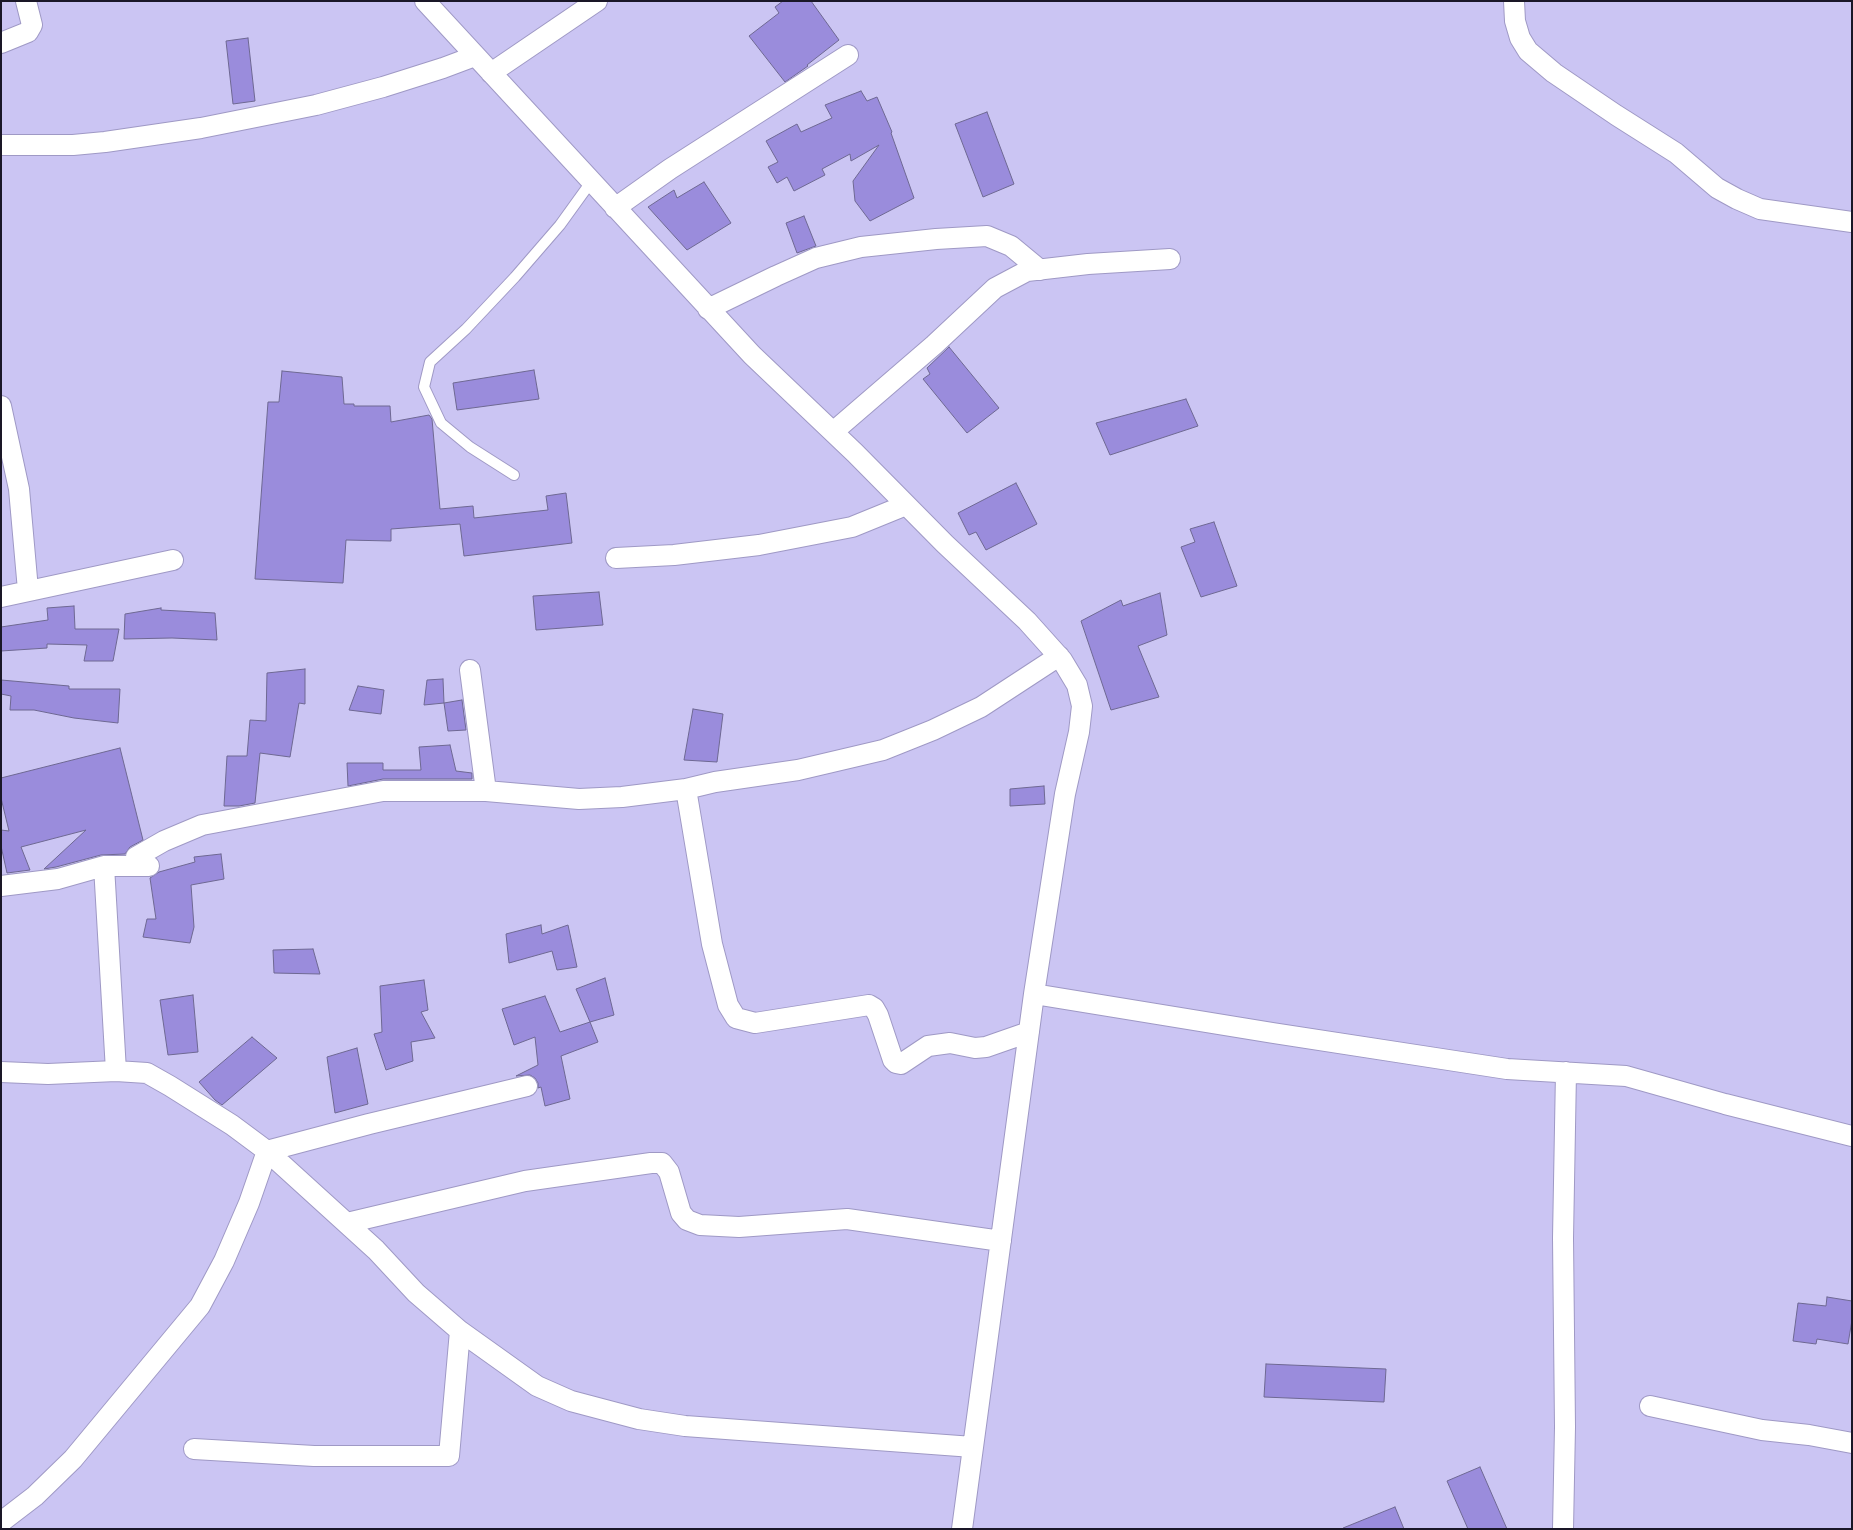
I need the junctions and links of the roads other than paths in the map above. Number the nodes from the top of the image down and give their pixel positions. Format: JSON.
{"nodes":[{"id":1,"x":26,"y":1,"type":"edge"},
{"id":2,"x":425,"y":1,"type":"edge"},
{"id":3,"x":597,"y":1,"type":"edge"},
{"id":4,"x":1514,"y":1,"type":"edge"},
{"id":5,"x":1,"y":43,"type":"edge"},
{"id":6,"x":848,"y":55,"type":"dead end"},
{"id":7,"x":475,"y":56,"type":"junction"},
{"id":8,"x":491,"y":73,"type":"junction"},
{"id":9,"x":1,"y":145,"type":"edge"},
{"id":10,"x":591,"y":182,"type":"junction"},
{"id":11,"x":615,"y":208,"type":"junction"},
{"id":12,"x":1852,"y":222,"type":"edge"},
{"id":13,"x":1170,"y":259,"type":"dead end"},
{"id":14,"x":1040,"y":270,"type":"junction"},
{"id":15,"x":708,"y":309,"type":"junction"},
{"id":16,"x":1,"y":406,"type":"edge"},
{"id":17,"x":833,"y":432,"type":"junction"},
{"id":18,"x":514,"y":475,"type":"dead end"},
{"id":19,"x":10,"y":489,"type":"edge"},
{"id":20,"x":906,"y":504,"type":"junction"},
{"id":21,"x":616,"y":558,"type":"dead end"},
{"id":22,"x":172,"y":560,"type":"dead end"},
{"id":23,"x":28,"y":590,"type":"junction"},
{"id":24,"x":1,"y":598,"type":"edge"},
{"id":25,"x":1059,"y":656,"type":"junction"},
{"id":26,"x":470,"y":670,"type":"dead end"},
{"id":27,"x":686,"y":789,"type":"junction"},
{"id":28,"x":486,"y":791,"type":"junction"},
{"id":29,"x":104,"y":866,"type":"junction"},
{"id":30,"x":1,"y":886,"type":"edge"},
{"id":31,"x":1034,"y":994,"type":"junction"},
{"id":32,"x":1029,"y":1032,"type":"junction"},
{"id":33,"x":116,"y":1071,"type":"junction"},
{"id":34,"x":1,"y":1072,"type":"edge"},
{"id":35,"x":1566,"y":1072,"type":"junction"},
{"id":36,"x":527,"y":1086,"type":"dead end"},
{"id":37,"x":1852,"y":1136,"type":"edge"},
{"id":38,"x":267,"y":1151,"type":"junction"},
{"id":39,"x":347,"y":1223,"type":"junction"},
{"id":40,"x":1001,"y":1241,"type":"junction"},
{"id":41,"x":460,"y":1332,"type":"junction"},
{"id":42,"x":1650,"y":1406,"type":"dead end"},
{"id":43,"x":1852,"y":1443,"type":"edge"},
{"id":44,"x":973,"y":1447,"type":"junction"},
{"id":45,"x":194,"y":1449,"type":"dead end"},
{"id":46,"x":1,"y":1522,"type":"edge"},
{"id":47,"x":962,"y":1529,"type":"edge"},
{"id":48,"x":1563,"y":1529,"type":"edge"}],
"edges":[{"from":1,"to":5,"type":"street"},
{"from":2,"to":7,"type":"street"},
{"from":3,"to":8,"type":"street"},
{"from":4,"to":12,"type":"street"},
{"from":6,"to":11,"type":"street"},
{"from":7,"to":8,"type":"street"},
{"from":7,"to":9,"type":"street"},
{"from":8,"to":10,"type":"street"},
{"from":10,"to":11,"type":"street"},
{"from":10,"to":18,"type":"lane"},
{"from":11,"to":15,"type":"street"},
{"from":13,"to":14,"type":"street"},
{"from":14,"to":15,"type":"street"},
{"from":14,"to":17,"type":"street"},
{"from":15,"to":17,"type":"street"},
{"from":16,"to":19,"type":"street"},
{"from":17,"to":20,"type":"street"},
{"from":19,"to":23,"type":"street"},
{"from":20,"to":21,"type":"street"},
{"from":20,"to":25,"type":"street"},
{"from":22,"to":23,"type":"street"},
{"from":23,"to":24,"type":"street"},
{"from":25,"to":27,"type":"street"},
{"from":25,"to":31,"type":"street"},
{"from":26,"to":28,"type":"street"},
{"from":27,"to":28,"type":"street"},
{"from":27,"to":32,"type":"street"},
{"from":28,"to":29,"type":"street"},
{"from":29,"to":30,"type":"street"},
{"from":29,"to":33,"type":"street"},
{"from":31,"to":32,"type":"street"},
{"from":31,"to":35,"type":"street"},
{"from":32,"to":40,"type":"street"},
{"from":33,"to":34,"type":"street"},
{"from":33,"to":38,"type":"street"},
{"from":35,"to":37,"type":"street"},
{"from":35,"to":48,"type":"street"},
{"from":36,"to":38,"type":"street"},
{"from":38,"to":39,"type":"street"},
{"from":38,"to":46,"type":"street"},
{"from":39,"to":40,"type":"street"},
{"from":39,"to":41,"type":"street"},
{"from":40,"to":44,"type":"street"},
{"from":41,"to":44,"type":"street"},
{"from":41,"to":45,"type":"street"},
{"from":42,"to":43,"type":"street"},
{"from":44,"to":47,"type":"street"}]}
